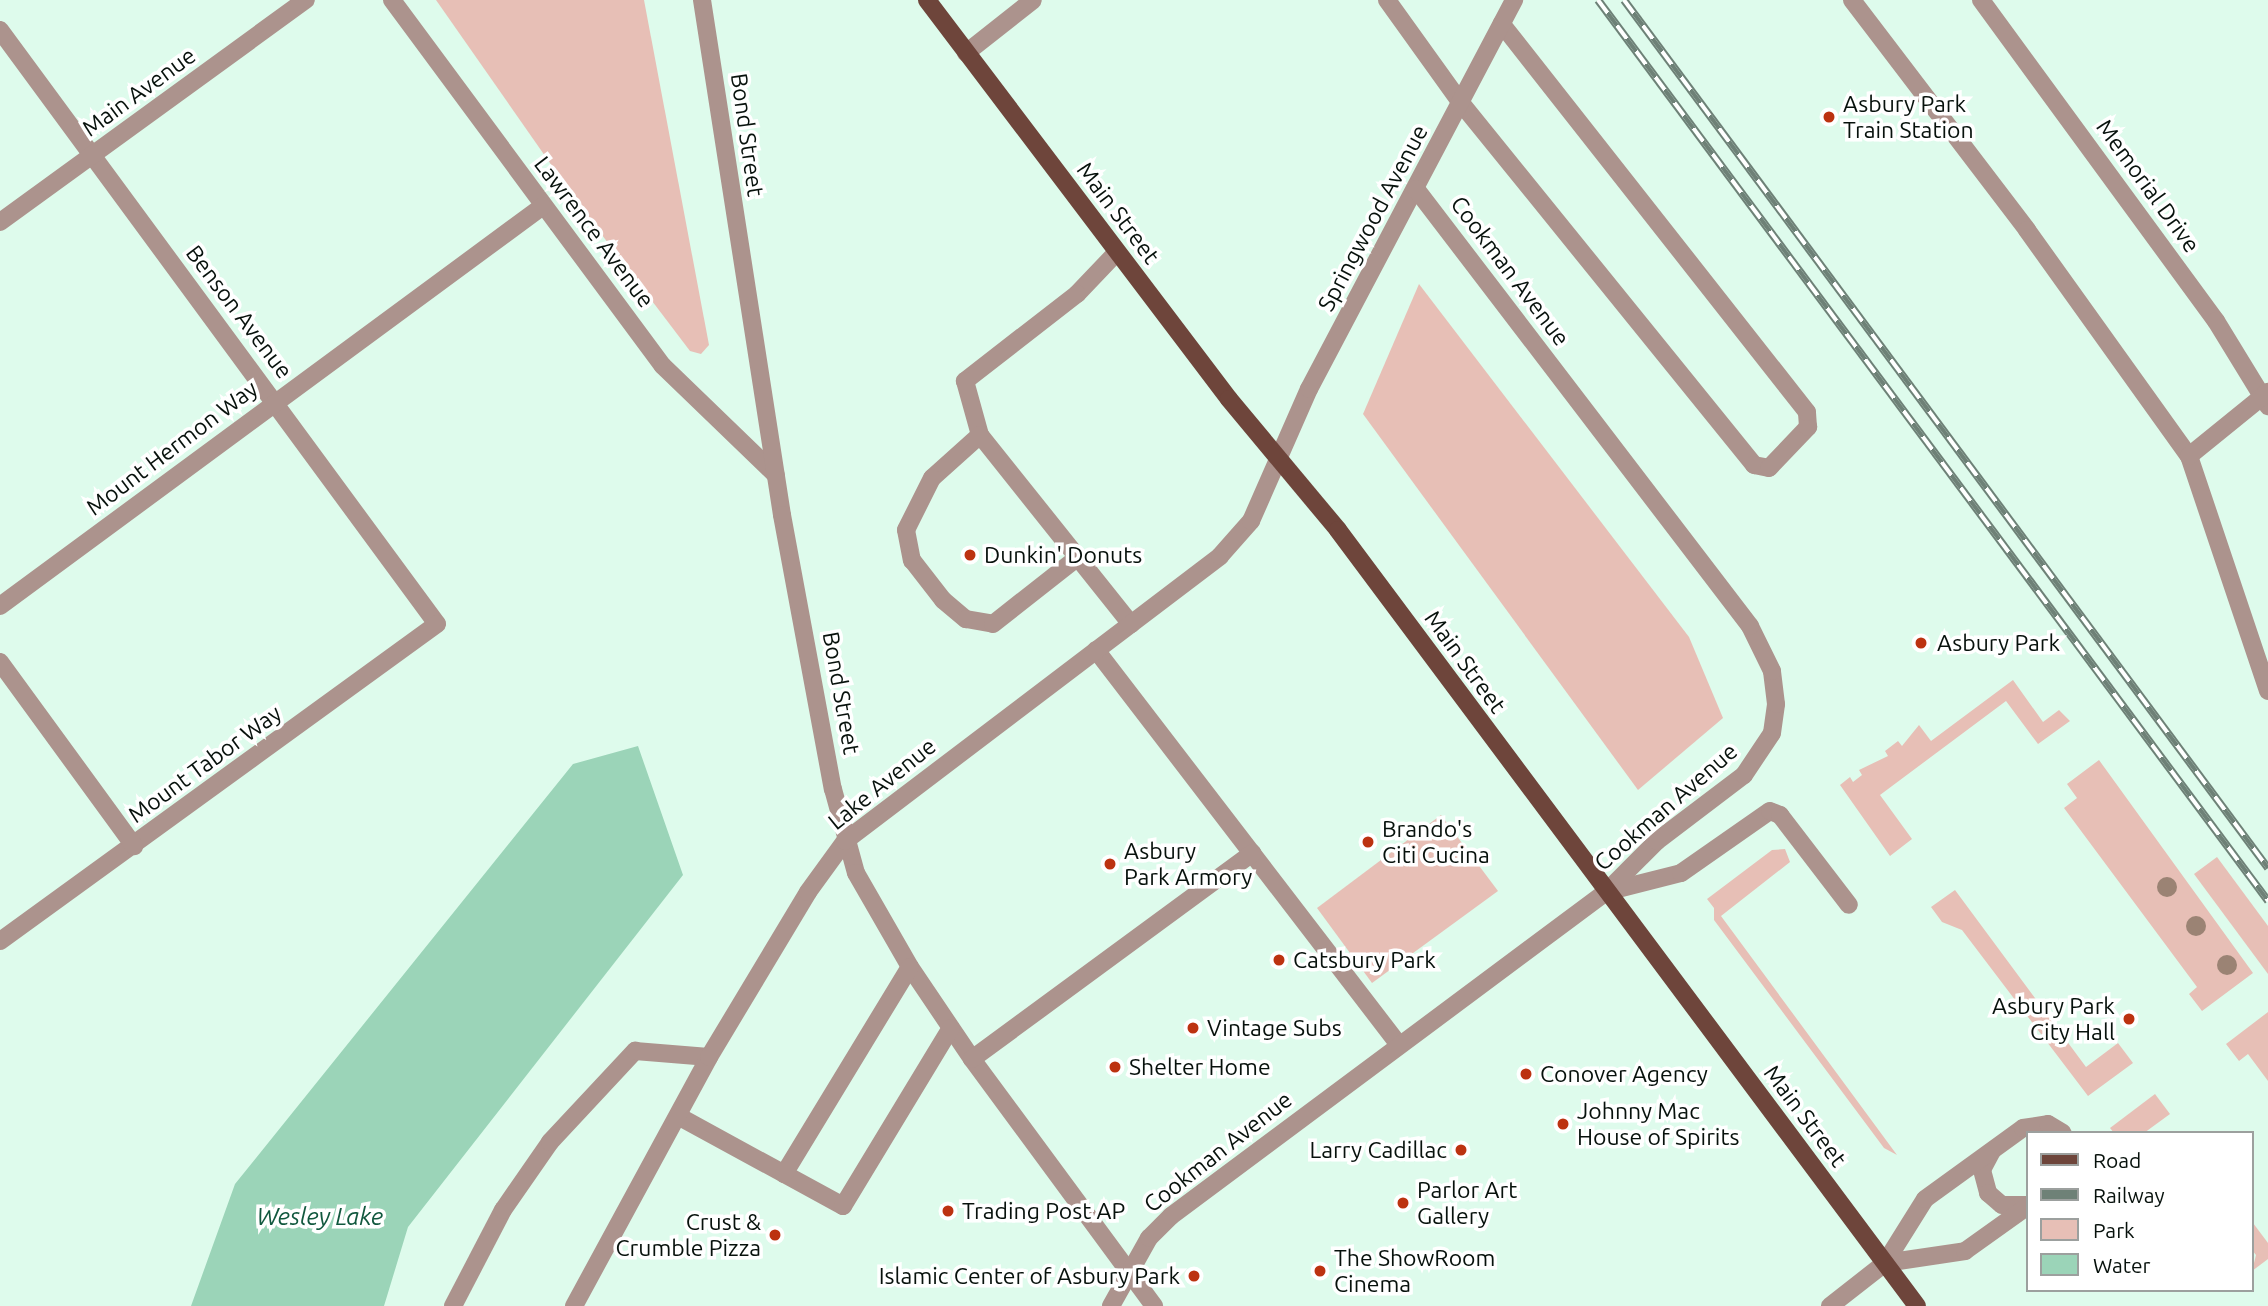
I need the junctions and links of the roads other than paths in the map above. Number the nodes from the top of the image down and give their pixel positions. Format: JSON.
{"nodes":[{"id":1,"x":306,"y":0,"type":"edge"},
{"id":2,"x":393,"y":0,"type":"edge"},
{"id":3,"x":702,"y":0,"type":"edge"},
{"id":4,"x":927,"y":0,"type":"edge"},
{"id":5,"x":1033,"y":0,"type":"edge"},
{"id":6,"x":1387,"y":0,"type":"edge"},
{"id":7,"x":1514,"y":0,"type":"edge"},
{"id":8,"x":1852,"y":0,"type":"edge"},
{"id":9,"x":1981,"y":0,"type":"edge"},
{"id":10,"x":1502,"y":24,"type":"junction"},
{"id":11,"x":0,"y":30,"type":"edge"},
{"id":12,"x":967,"y":53,"type":"junction"},
{"id":13,"x":1461,"y":103,"type":"junction"},
{"id":14,"x":92,"y":156,"type":"junction"},
{"id":15,"x":1416,"y":189,"type":"junction"},
{"id":16,"x":543,"y":206,"type":"junction"},
{"id":17,"x":0,"y":222,"type":"edge"},
{"id":18,"x":1117,"y":252,"type":"junction"},
{"id":19,"x":2266,"y":398,"type":"edge"},
{"id":20,"x":276,"y":401,"type":"junction"},
{"id":21,"x":980,"y":435,"type":"junction"},
{"id":22,"x":2189,"y":456,"type":"junction"},
{"id":23,"x":1280,"y":461,"type":"junction"},
{"id":24,"x":776,"y":475,"type":"junction"},
{"id":25,"x":1078,"y":557,"type":"junction"},
{"id":26,"x":0,"y":606,"type":"edge"},
{"id":27,"x":437,"y":624,"type":"joint"},
{"id":28,"x":1131,"y":624,"type":"junction"},
{"id":29,"x":1096,"y":650,"type":"junction"},
{"id":30,"x":0,"y":662,"type":"edge"},
{"id":31,"x":2268,"y":691,"type":"edge"},
{"id":32,"x":845,"y":841,"type":"junction"},
{"id":33,"x":134,"y":846,"type":"junction"},
{"id":34,"x":1252,"y":853,"type":"junction"},
{"id":35,"x":1606,"y":891,"type":"junction"},
{"id":36,"x":1849,"y":905,"type":"dead end"},
{"id":37,"x":0,"y":941,"type":"edge"},
{"id":38,"x":910,"y":967,"type":"junction"},
{"id":39,"x":951,"y":1028,"type":"junction"},
{"id":40,"x":1398,"y":1044,"type":"junction"},
{"id":41,"x":709,"y":1057,"type":"junction"},
{"id":42,"x":972,"y":1059,"type":"junction"},
{"id":43,"x":678,"y":1116,"type":"junction"},
{"id":44,"x":2060,"y":1131,"type":"edge"},
{"id":45,"x":1994,"y":1149,"type":"junction"},
{"id":46,"x":784,"y":1174,"type":"junction"},
{"id":47,"x":2026,"y":1205,"type":"edge"},
{"id":48,"x":2026,"y":1206,"type":"edge"},
{"id":49,"x":1885,"y":1263,"type":"junction"},
{"id":50,"x":1129,"y":1274,"type":"junction"},
{"id":51,"x":453,"y":1306,"type":"edge"},
{"id":52,"x":574,"y":1306,"type":"edge"},
{"id":53,"x":1111,"y":1306,"type":"edge"},
{"id":54,"x":1154,"y":1306,"type":"edge"},
{"id":55,"x":1830,"y":1306,"type":"edge"},
{"id":56,"x":1917,"y":1306,"type":"edge"}],
"edges":[{"from":1,"to":14,"type":"street","name":"Main Avenue"},
{"from":2,"to":16,"type":"street","name":"Lawrence Avenue"},
{"from":3,"to":24,"type":"street","name":"Bond Street"},
{"from":4,"to":12,"type":"main road","name":"Main Street"},
{"from":5,"to":12,"type":"street"},
{"from":6,"to":13,"type":"street"},
{"from":7,"to":10,"type":"street","name":"Springwood Avenue"},
{"from":8,"to":22,"type":"street"},
{"from":9,"to":19,"type":"street","name":"Memorial Drive"},
{"from":10,"to":13,"type":"street","name":"Springwood Avenue"},
{"from":10,"to":13,"type":"street"},
{"from":11,"to":14,"type":"street","name":"Benson Avenue"},
{"from":12,"to":18,"type":"main road","name":"Main Street"},
{"from":13,"to":15,"type":"street","name":"Springwood Avenue"},
{"from":14,"to":17,"type":"street","name":"Main Avenue"},
{"from":14,"to":20,"type":"street","name":"Benson Avenue"},
{"from":15,"to":23,"type":"street","name":"Springwood Avenue"},
{"from":15,"to":35,"type":"street","name":"Cookman Avenue"},
{"from":16,"to":20,"type":"street","name":"Mount Hermon Way"},
{"from":16,"to":24,"type":"street","name":"Lawrence Avenue"},
{"from":18,"to":21,"type":"street"},
{"from":18,"to":23,"type":"main road","name":"Main Street"},
{"from":19,"to":22,"type":"street"},
{"from":20,"to":26,"type":"street","name":"Mount Hermon Way"},
{"from":20,"to":27,"type":"street","name":"Benson Avenue"},
{"from":21,"to":25,"type":"street"},
{"from":21,"to":25,"type":"street"},
{"from":22,"to":31,"type":"street"},
{"from":23,"to":28,"type":"street","name":"Lake Avenue"},
{"from":23,"to":35,"type":"main road","name":"Main Street"},
{"from":24,"to":32,"type":"street","name":"Bond Street"},
{"from":25,"to":28,"type":"street"},
{"from":27,"to":33,"type":"street","name":"Mount Tabor Way"},
{"from":28,"to":29,"type":"street","name":"Lake Avenue"},
{"from":29,"to":32,"type":"street","name":"Lake Avenue"},
{"from":29,"to":34,"type":"street"},
{"from":30,"to":33,"type":"street"},
{"from":32,"to":38,"type":"street","name":"Bond Street"},
{"from":32,"to":41,"type":"street","name":"Lake Avenue"},
{"from":33,"to":37,"type":"street","name":"Mount Tabor Way"},
{"from":34,"to":40,"type":"street"},
{"from":34,"to":42,"type":"street"},
{"from":35,"to":36,"type":"street"},
{"from":35,"to":40,"type":"street","name":"Cookman Avenue"},
{"from":35,"to":49,"type":"main road","name":"Main Street"},
{"from":38,"to":39,"type":"street","name":"Bond Street"},
{"from":38,"to":46,"type":"street"},
{"from":39,"to":42,"type":"street","name":"Bond Street"},
{"from":39,"to":46,"type":"street"},
{"from":40,"to":50,"type":"street","name":"Cookman Avenue"},
{"from":41,"to":43,"type":"street","name":"Lake Avenue"},
{"from":41,"to":51,"type":"street"},
{"from":42,"to":50,"type":"street","name":"Bond Street"},
{"from":43,"to":46,"type":"street"},
{"from":43,"to":52,"type":"street","name":"Lake Avenue"},
{"from":44,"to":45,"type":"street"},
{"from":45,"to":47,"type":"street"},
{"from":45,"to":49,"type":"street"},
{"from":48,"to":49,"type":"street"},
{"from":49,"to":55,"type":"street"},
{"from":49,"to":56,"type":"main road","name":"Main Street"},
{"from":50,"to":53,"type":"street","name":"Cookman Avenue"},
{"from":50,"to":54,"type":"street","name":"Bond Street"}]}
